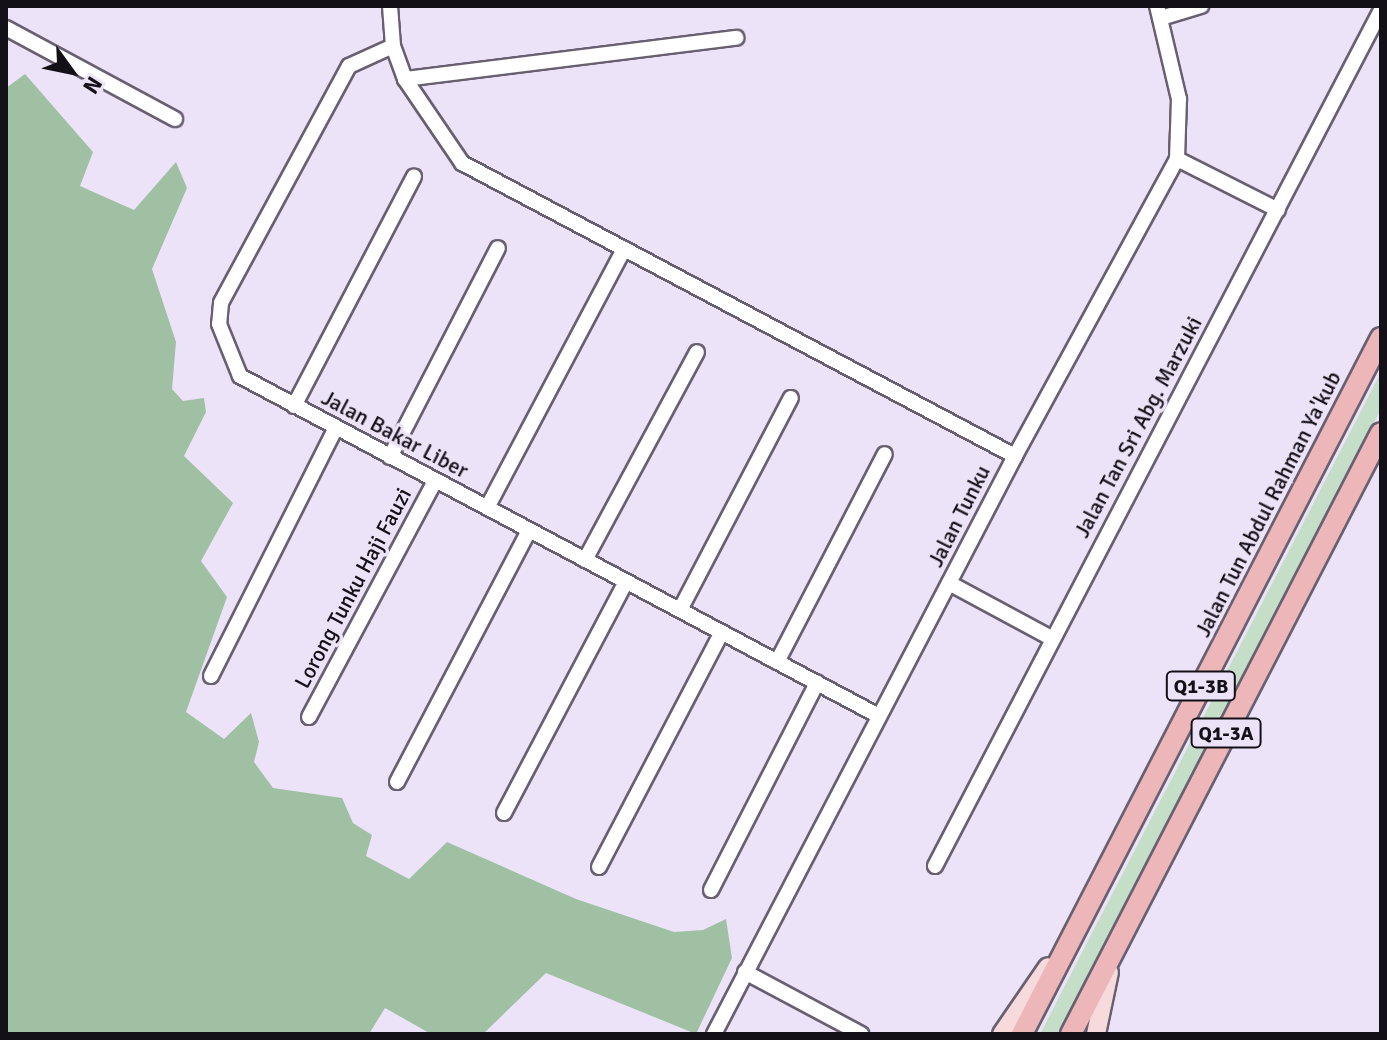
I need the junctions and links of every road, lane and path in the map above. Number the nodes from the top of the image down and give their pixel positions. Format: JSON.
{"nodes":[{"id":1,"x":390,"y":6,"type":"edge"},
{"id":2,"x":1201,"y":6,"type":"edge"},
{"id":3,"x":1381,"y":10,"type":"edge"},
{"id":4,"x":1159,"y":12,"type":"edge"},
{"id":5,"x":6,"y":28,"type":"edge"},
{"id":6,"x":736,"y":38,"type":"dead end"},
{"id":7,"x":393,"y":46,"type":"junction"},
{"id":8,"x":405,"y":79,"type":"junction"},
{"id":9,"x":175,"y":119,"type":"dead end"},
{"id":10,"x":1177,"y":159,"type":"junction"},
{"id":11,"x":414,"y":176,"type":"dead end"},
{"id":12,"x":1278,"y":210,"type":"junction"},
{"id":13,"x":498,"y":248,"type":"dead end"},
{"id":14,"x":624,"y":249,"type":"junction"},
{"id":15,"x":1381,"y":338,"type":"edge"},
{"id":16,"x":697,"y":352,"type":"dead end"},
{"id":17,"x":791,"y":398,"type":"dead end"},
{"id":18,"x":294,"y":406,"type":"junction"},
{"id":19,"x":336,"y":428,"type":"junction"},
{"id":20,"x":1381,"y":433,"type":"edge"},
{"id":21,"x":885,"y":454,"type":"dead end"},
{"id":22,"x":1015,"y":456,"type":"junction"},
{"id":23,"x":390,"y":457,"type":"junction"},
{"id":24,"x":435,"y":481,"type":"junction"},
{"id":25,"x":488,"y":506,"type":"junction"},
{"id":26,"x":529,"y":531,"type":"junction"},
{"id":27,"x":585,"y":560,"type":"junction"},
{"id":28,"x":626,"y":582,"type":"junction"},
{"id":29,"x":949,"y":583,"type":"junction"},
{"id":30,"x":681,"y":608,"type":"junction"},
{"id":31,"x":722,"y":632,"type":"junction"},
{"id":32,"x":1051,"y":638,"type":"junction"},
{"id":33,"x":777,"y":662,"type":"junction"},
{"id":34,"x":211,"y":676,"type":"dead end"},
{"id":35,"x":817,"y":683,"type":"junction"},
{"id":36,"x":879,"y":716,"type":"junction"},
{"id":37,"x":309,"y":717,"type":"dead end"},
{"id":38,"x":397,"y":782,"type":"dead end"},
{"id":39,"x":504,"y":813,"type":"dead end"},
{"id":40,"x":935,"y":866,"type":"dead end"},
{"id":41,"x":599,"y":867,"type":"dead end"},
{"id":42,"x":711,"y":890,"type":"dead end"},
{"id":43,"x":1076,"y":928,"type":"junction"},
{"id":44,"x":1120,"y":939,"type":"junction"},
{"id":45,"x":745,"y":972,"type":"junction"},
{"id":46,"x":714,"y":1034,"type":"edge"},
{"id":47,"x":861,"y":1034,"type":"edge"},
{"id":48,"x":1002,"y":1034,"type":"edge"},
{"id":49,"x":1022,"y":1034,"type":"edge"},
{"id":50,"x":1071,"y":1034,"type":"edge"},
{"id":51,"x":1096,"y":1034,"type":"edge"}],
"edges":[{"from":1,"to":7,"type":"street"},
{"from":2,"to":4,"type":"street"},
{"from":3,"to":12,"type":"street","name":"Jalan Tan Sri Abg. Marzuki"},
{"from":4,"to":10,"type":"street","name":"Jalan Tunku"},
{"from":5,"to":9,"type":"street"},
{"from":6,"to":8,"type":"street"},
{"from":7,"to":8,"type":"street"},
{"from":7,"to":18,"type":"street","name":"Jalan Bakar Liber"},
{"from":8,"to":14,"type":"street"},
{"from":10,"to":12,"type":"street"},
{"from":10,"to":22,"type":"street","name":"Jalan Tunku"},
{"from":11,"to":18,"type":"street"},
{"from":12,"to":32,"type":"street","name":"Jalan Tan Sri Abg. Marzuki"},
{"from":13,"to":23,"type":"street"},
{"from":14,"to":22,"type":"street"},
{"from":14,"to":25,"type":"street"},
{"from":15,"to":43,"type":"main road","name":"Jalan Tun Abdul Rahman Ya'kub","number":"Q1-3B"},
{"from":16,"to":27,"type":"street"},
{"from":17,"to":30,"type":"street"},
{"from":18,"to":19,"type":"street","name":"Jalan Bakar Liber"},
{"from":19,"to":23,"type":"street","name":"Jalan Bakar Liber"},
{"from":19,"to":34,"type":"street"},
{"from":20,"to":44,"type":"main road","number":"Q1-3A"},
{"from":21,"to":33,"type":"street"},
{"from":22,"to":29,"type":"street","name":"Jalan Tunku"},
{"from":23,"to":24,"type":"street","name":"Jalan Bakar Liber"},
{"from":24,"to":25,"type":"street","name":"Jalan Bakar Liber"},
{"from":24,"to":37,"type":"street","name":"Lorong Tunku Haji Fauzi"},
{"from":25,"to":26,"type":"street","name":"Jalan Bakar Liber"},
{"from":26,"to":27,"type":"street","name":"Jalan Bakar Liber"},
{"from":26,"to":38,"type":"street"},
{"from":27,"to":28,"type":"street","name":"Jalan Bakar Liber"},
{"from":28,"to":30,"type":"street","name":"Jalan Bakar Liber"},
{"from":28,"to":39,"type":"street"},
{"from":29,"to":32,"type":"street"},
{"from":29,"to":36,"type":"street","name":"Jalan Tunku"},
{"from":30,"to":31,"type":"street","name":"Jalan Bakar Liber"},
{"from":31,"to":33,"type":"street","name":"Jalan Bakar Liber"},
{"from":31,"to":41,"type":"street"},
{"from":32,"to":40,"type":"street","name":"Jalan Tan Sri Abg. Marzuki"},
{"from":33,"to":35,"type":"street","name":"Jalan Bakar Liber"},
{"from":35,"to":36,"type":"street","name":"Jalan Bakar Liber"},
{"from":35,"to":42,"type":"street"},
{"from":36,"to":45,"type":"street","name":"Jalan Tunku"},
{"from":43,"to":48,"type":"street"},
{"from":43,"to":49,"type":"main road","name":"Jalan Tun Abdul Rahman Ya'kub","number":"Q1-3B"},
{"from":44,"to":50,"type":"main road","number":"Q1-3A"},
{"from":44,"to":51,"type":"street"},
{"from":45,"to":46,"type":"street","name":"Jalan Tunku"},
{"from":45,"to":47,"type":"street"}]}
